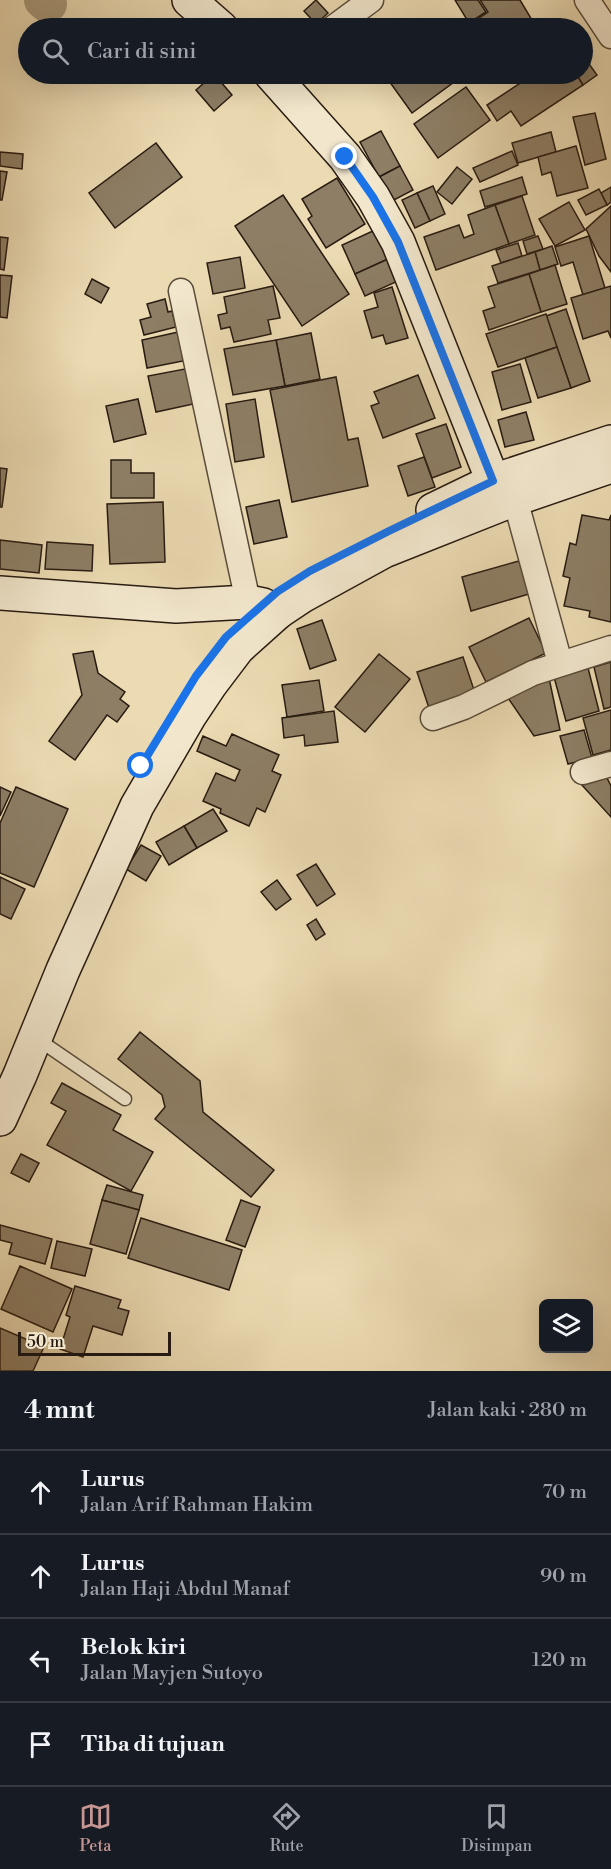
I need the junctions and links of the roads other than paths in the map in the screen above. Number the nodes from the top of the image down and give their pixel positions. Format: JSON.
{"nodes":[{"id":1,"x":189,"y":0,"type":"edge"},
{"id":2,"x":371,"y":0,"type":"edge"},
{"id":3,"x":587,"y":0,"type":"edge"},
{"id":4,"x":210,"y":18,"type":"edge"},
{"id":5,"x":347,"y":18,"type":"edge"},
{"id":6,"x":611,"y":36,"type":"edge"},
{"id":7,"x":281,"y":84,"type":"edge"},
{"id":8,"x":181,"y":291,"type":"dead end"},
{"id":9,"x":611,"y":441,"type":"edge"},
{"id":10,"x":611,"y":466,"type":"edge"},
{"id":11,"x":504,"y":490,"type":"junction"},
{"id":12,"x":0,"y":593,"type":"edge"},
{"id":13,"x":263,"y":606,"type":"junction"},
{"id":14,"x":611,"y":648,"type":"edge"},
{"id":15,"x":560,"y":663,"type":"junction"},
{"id":16,"x":433,"y":718,"type":"dead end"},
{"id":17,"x":611,"y":764,"type":"edge"},
{"id":18,"x":583,"y":772,"type":"dead end"},
{"id":19,"x":35,"y":1037,"type":"junction"},
{"id":20,"x":0,"y":1079,"type":"edge"},
{"id":21,"x":125,"y":1099,"type":"dead end"},
{"id":22,"x":0,"y":1119,"type":"edge"}],
"edges":[{"from":1,"to":4,"type":"main road"},
{"from":2,"to":5,"type":"street"},
{"from":3,"to":6,"type":"street"},
{"from":7,"to":11,"type":"main road"},
{"from":8,"to":13,"type":"street"},
{"from":9,"to":11,"type":"main road"},
{"from":10,"to":11,"type":"main road"},
{"from":11,"to":13,"type":"main road"},
{"from":11,"to":15,"type":"street"},
{"from":12,"to":13,"type":"main road"},
{"from":13,"to":19,"type":"main road"},
{"from":13,"to":20,"type":"main road"},
{"from":14,"to":15,"type":"street"},
{"from":15,"to":16,"type":"street"},
{"from":17,"to":18,"type":"street"},
{"from":19,"to":21,"type":"lane"},
{"from":19,"to":22,"type":"main road"}]}
